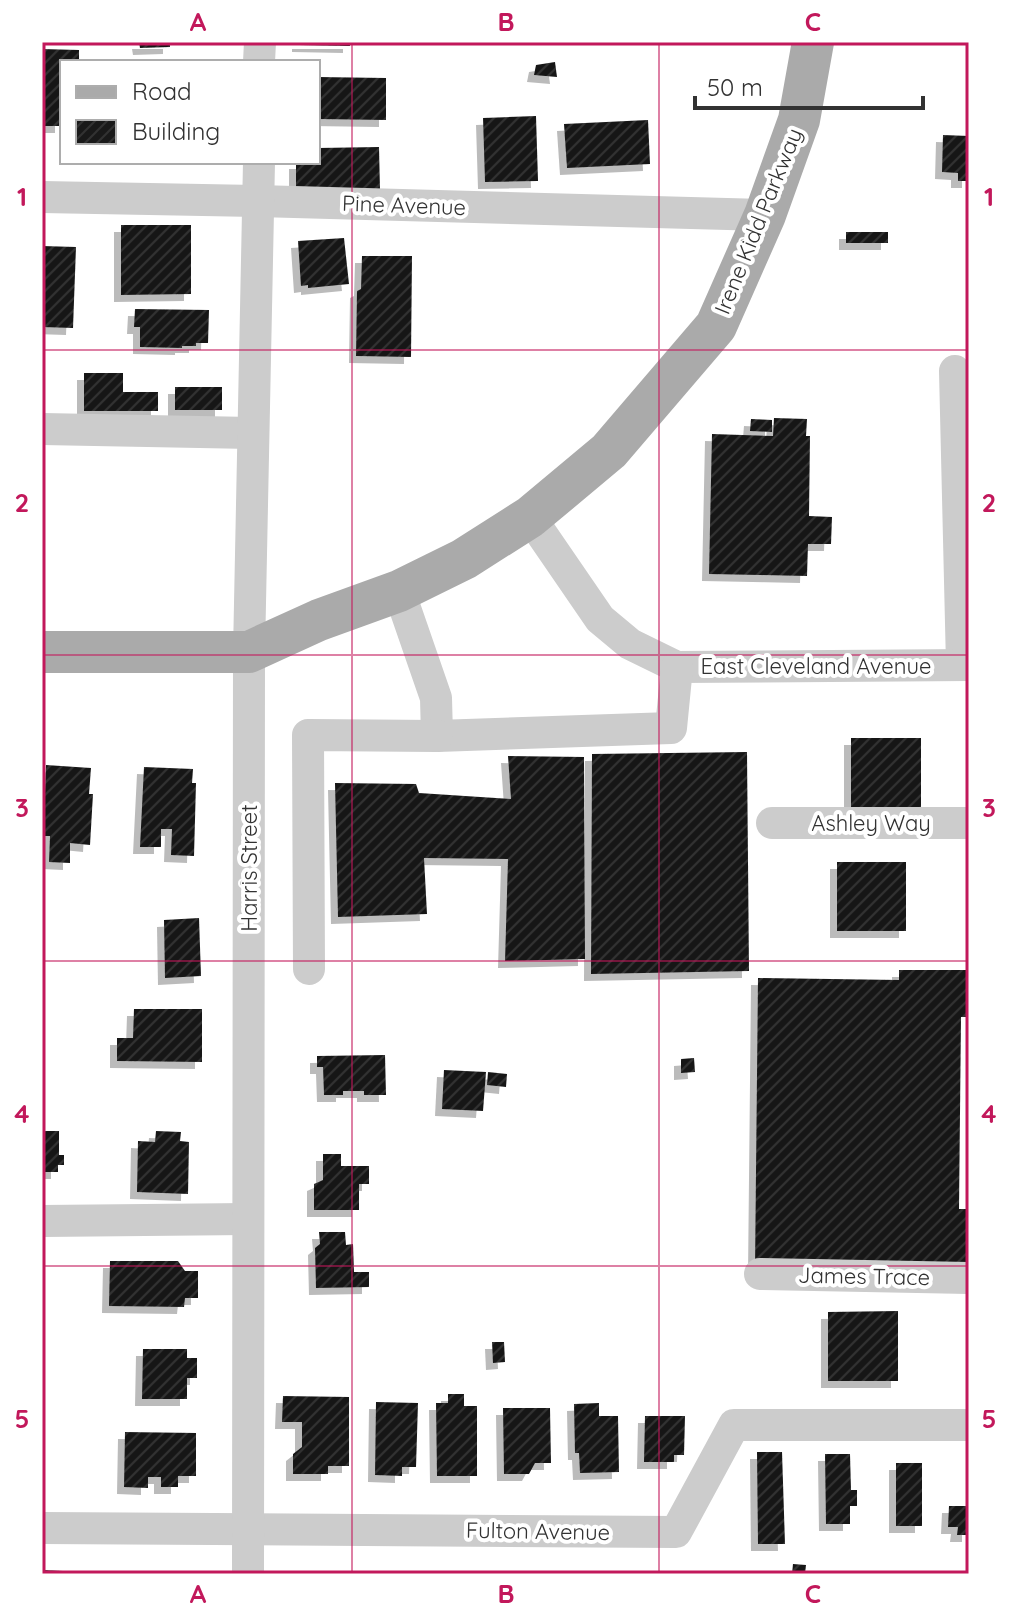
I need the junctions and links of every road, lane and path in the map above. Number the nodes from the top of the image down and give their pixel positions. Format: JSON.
{"nodes":[{"id":1,"x":813,"y":42,"type":"edge"},
{"id":2,"x":259,"y":164,"type":"edge"},
{"id":3,"x":42,"y":197,"type":"edge"},
{"id":4,"x":258,"y":201,"type":"junction"},
{"id":5,"x":765,"y":215,"type":"junction"},
{"id":6,"x":955,"y":371,"type":"dead end"},
{"id":7,"x":42,"y":429,"type":"edge"},
{"id":8,"x":252,"y":433,"type":"junction"},
{"id":9,"x":530,"y":517,"type":"junction"},
{"id":10,"x":399,"y":591,"type":"junction"},
{"id":11,"x":42,"y":652,"type":"edge"},
{"id":12,"x":249,"y":652,"type":"junction"},
{"id":13,"x":966,"y":665,"type":"edge"},
{"id":14,"x":677,"y":667,"type":"junction"},
{"id":15,"x":437,"y":736,"type":"junction"},
{"id":16,"x":772,"y":823,"type":"dead end"},
{"id":17,"x":969,"y":823,"type":"edge"},
{"id":18,"x":309,"y":969,"type":"dead end"},
{"id":19,"x":248,"y":1219,"type":"junction"},
{"id":20,"x":42,"y":1221,"type":"edge"},
{"id":21,"x":760,"y":1274,"type":"dead end"},
{"id":22,"x":969,"y":1278,"type":"edge"},
{"id":23,"x":969,"y":1425,"type":"edge"},
{"id":24,"x":42,"y":1528,"type":"edge"},
{"id":25,"x":248,"y":1528,"type":"junction"},
{"id":26,"x":248,"y":1574,"type":"edge"}],
"edges":[{"from":1,"to":5,"type":"main road","name":"Irene Kidd Parkway"},
{"from":2,"to":4,"type":"street","name":"Harris Street"},
{"from":3,"to":4,"type":"street","name":"Pine Avenue"},
{"from":4,"to":5,"type":"street","name":"Pine Avenue"},
{"from":4,"to":8,"type":"street","name":"Harris Street"},
{"from":5,"to":9,"type":"main road","name":"Irene Kidd Parkway"},
{"from":6,"to":13,"type":"street"},
{"from":7,"to":8,"type":"street"},
{"from":8,"to":12,"type":"street","name":"Harris Street"},
{"from":9,"to":10,"type":"main road"},
{"from":9,"to":14,"type":"street","name":"East Cleveland Avenue"},
{"from":10,"to":12,"type":"main road"},
{"from":10,"to":15,"type":"street"},
{"from":11,"to":12,"type":"main road"},
{"from":12,"to":19,"type":"street","name":"Harris Street"},
{"from":13,"to":14,"type":"street","name":"East Cleveland Avenue"},
{"from":14,"to":15,"type":"street"},
{"from":15,"to":18,"type":"street"},
{"from":16,"to":17,"type":"street","name":"Ashley Way"},
{"from":19,"to":20,"type":"street"},
{"from":19,"to":25,"type":"street","name":"Harris Street"},
{"from":21,"to":22,"type":"street","name":"James Trace"},
{"from":23,"to":25,"type":"street","name":"Fulton Avenue"},
{"from":24,"to":25,"type":"street","name":"Fulton Avenue"},
{"from":25,"to":26,"type":"street","name":"Harris Street"}]}
